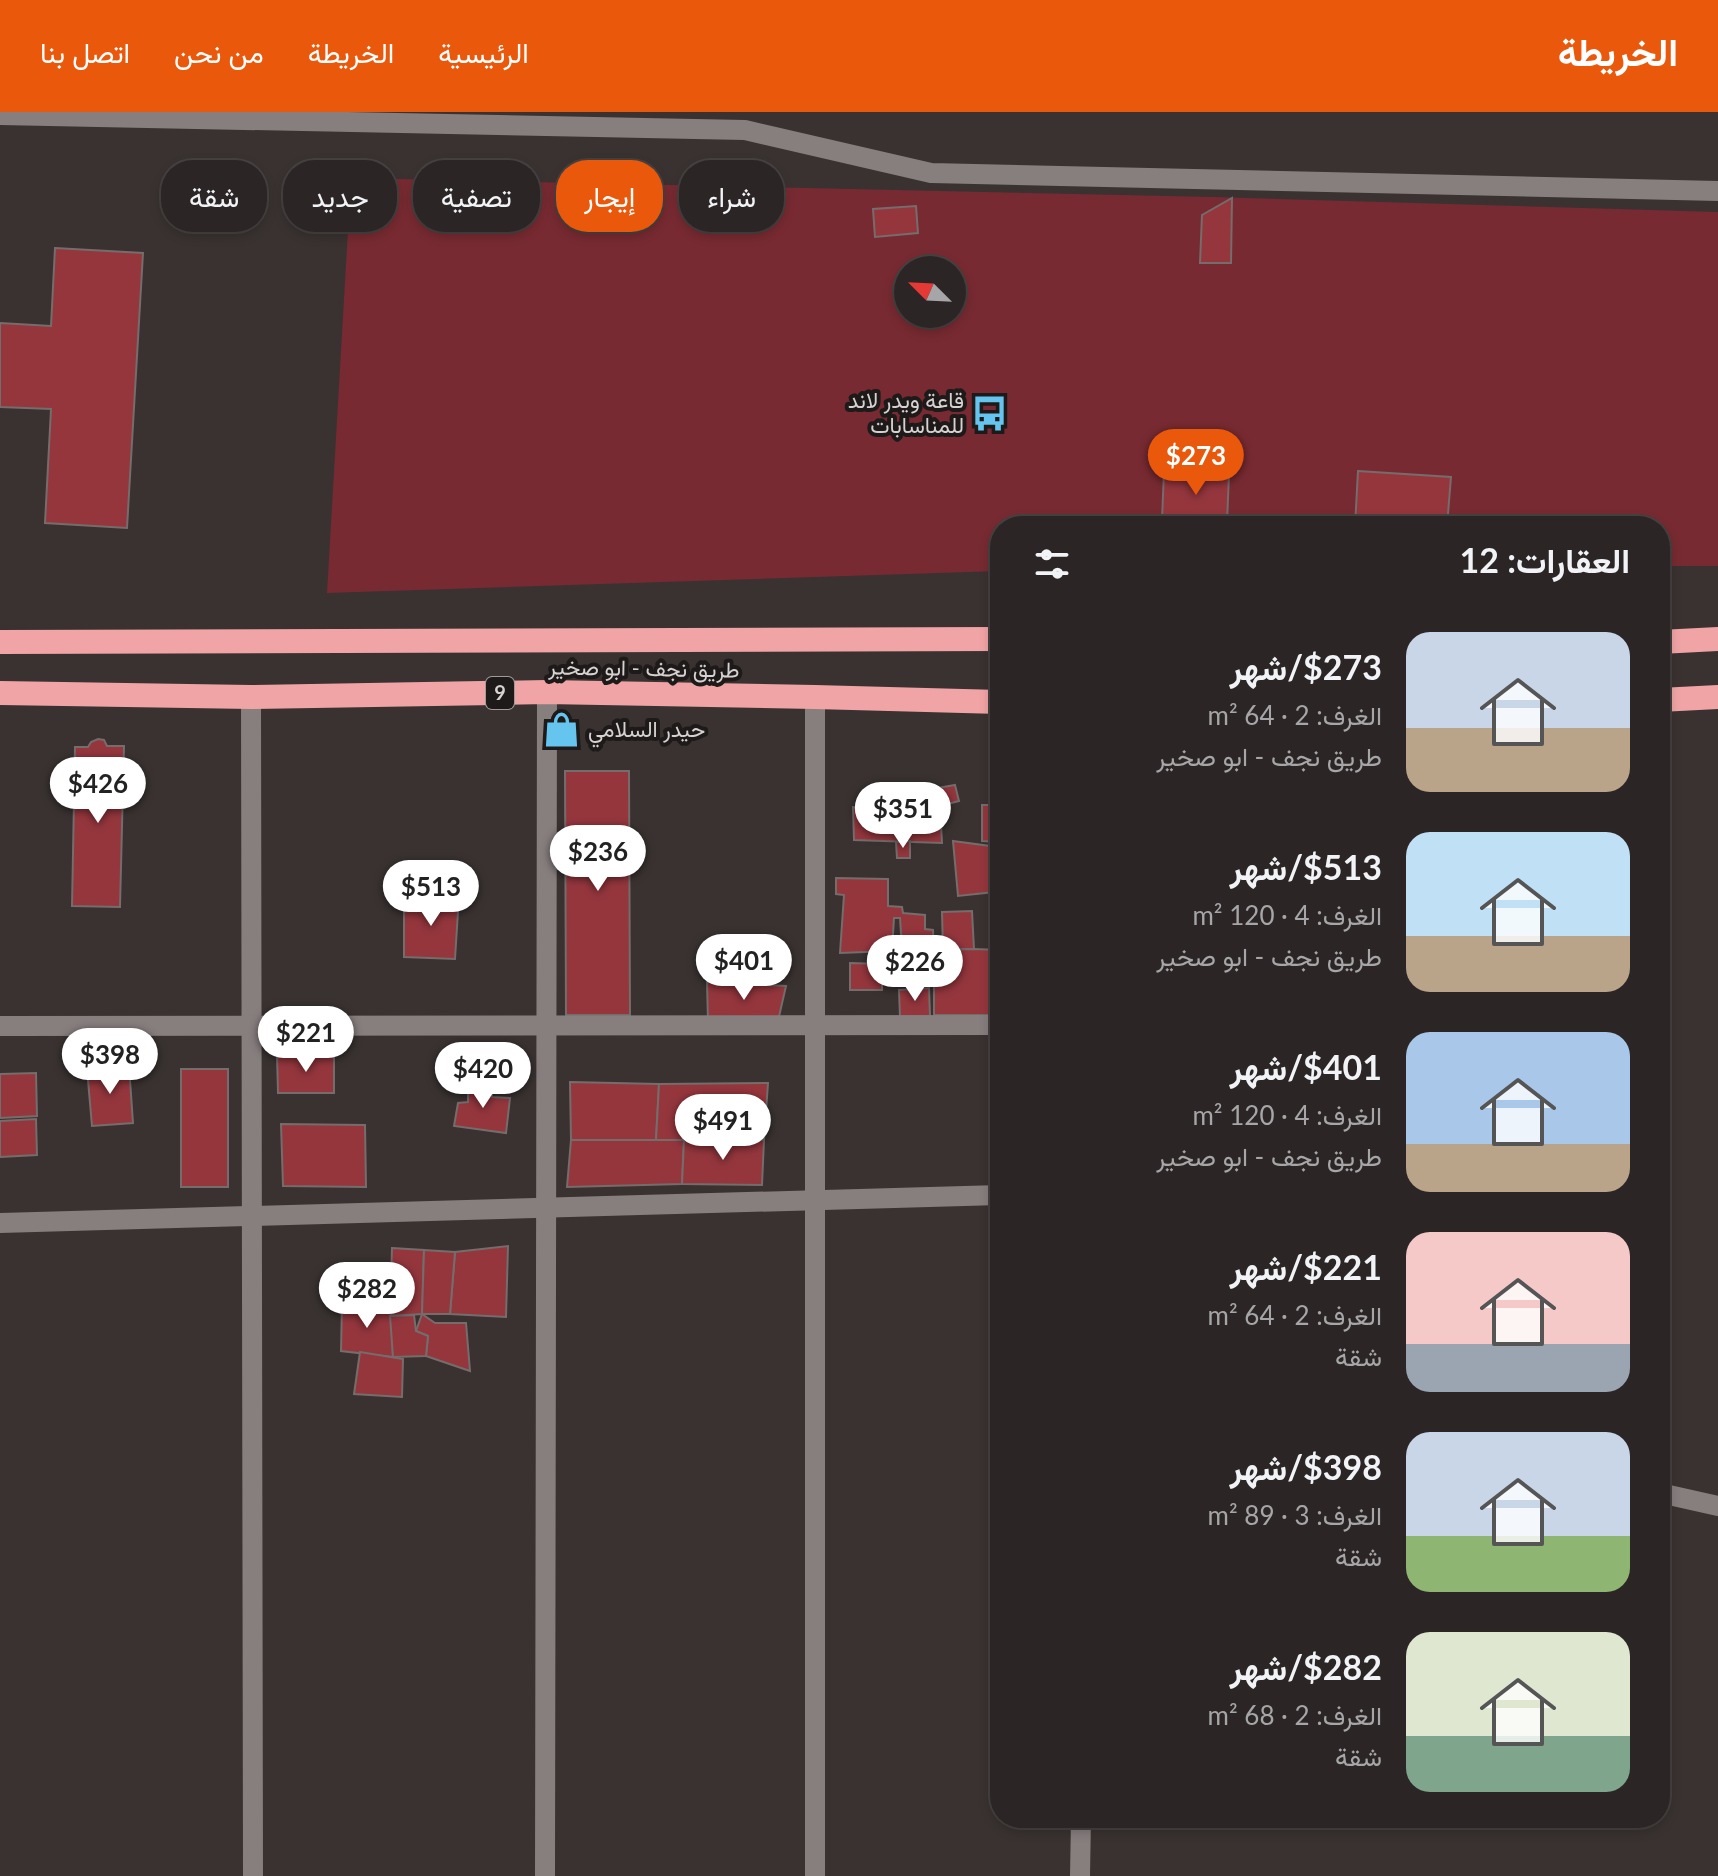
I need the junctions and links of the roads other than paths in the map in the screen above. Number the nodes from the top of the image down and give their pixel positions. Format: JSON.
{"nodes":[{"id":1,"x":0,"y":115,"type":"edge"},
{"id":2,"x":746,"y":121,"type":"edge"},
{"id":3,"x":1718,"y":191,"type":"edge"},
{"id":4,"x":990,"y":639,"type":"edge"},
{"id":5,"x":1718,"y":639,"type":"edge"},
{"id":6,"x":1670,"y":641,"type":"edge"},
{"id":7,"x":0,"y":642,"type":"edge"},
{"id":8,"x":547,"y":692,"type":"junction"},
{"id":9,"x":0,"y":693,"type":"edge"},
{"id":10,"x":251,"y":697,"type":"junction"},
{"id":11,"x":815,"y":697,"type":"junction"},
{"id":12,"x":1718,"y":697,"type":"edge"},
{"id":13,"x":1670,"y":699,"type":"edge"},
{"id":14,"x":990,"y":702,"type":"edge"},
{"id":15,"x":815,"y":1025,"type":"junction"},
{"id":16,"x":990,"y":1025,"type":"edge"},
{"id":17,"x":0,"y":1026,"type":"edge"},
{"id":18,"x":252,"y":1026,"type":"junction"},
{"id":19,"x":547,"y":1026,"type":"junction"},
{"id":20,"x":990,"y":1195,"type":"edge"},
{"id":21,"x":814,"y":1200,"type":"junction"},
{"id":22,"x":546,"y":1208,"type":"junction"},
{"id":23,"x":252,"y":1216,"type":"junction"},
{"id":24,"x":0,"y":1223,"type":"edge"},
{"id":25,"x":1670,"y":1495,"type":"edge"},
{"id":26,"x":1718,"y":1506,"type":"edge"},
{"id":27,"x":1081,"y":1828,"type":"edge"},
{"id":28,"x":253,"y":1876,"type":"edge"},
{"id":29,"x":545,"y":1876,"type":"edge"},
{"id":30,"x":815,"y":1876,"type":"edge"},
{"id":31,"x":1080,"y":1876,"type":"edge"}],
"edges":[{"from":1,"to":2,"type":"street"},
{"from":2,"to":3,"type":"street"},
{"from":4,"to":7,"type":"highway","name":"طريق نجف - ابو صخير"},
{"from":5,"to":6,"type":"highway"},
{"from":8,"to":10,"type":"highway","name":"طريق نجف - ابو صخير","number":"9"},
{"from":8,"to":11,"type":"highway","name":"طريق نجف - ابو صخير","number":"9"},
{"from":8,"to":19,"type":"street"},
{"from":9,"to":10,"type":"highway","name":"طريق نجف - ابو صخير","number":"9"},
{"from":10,"to":18,"type":"street"},
{"from":11,"to":14,"type":"highway","name":"طريق نجف - ابو صخير","number":"9"},
{"from":11,"to":15,"type":"street"},
{"from":12,"to":13,"type":"highway"},
{"from":15,"to":16,"type":"street"},
{"from":15,"to":19,"type":"street"},
{"from":15,"to":21,"type":"street"},
{"from":17,"to":18,"type":"street"},
{"from":18,"to":19,"type":"street"},
{"from":18,"to":23,"type":"street"},
{"from":19,"to":22,"type":"street"},
{"from":20,"to":21,"type":"street"},
{"from":21,"to":22,"type":"street"},
{"from":21,"to":30,"type":"street"},
{"from":22,"to":23,"type":"street"},
{"from":22,"to":29,"type":"street"},
{"from":23,"to":24,"type":"street"},
{"from":23,"to":28,"type":"street"},
{"from":25,"to":26,"type":"street"},
{"from":27,"to":31,"type":"street"}]}
